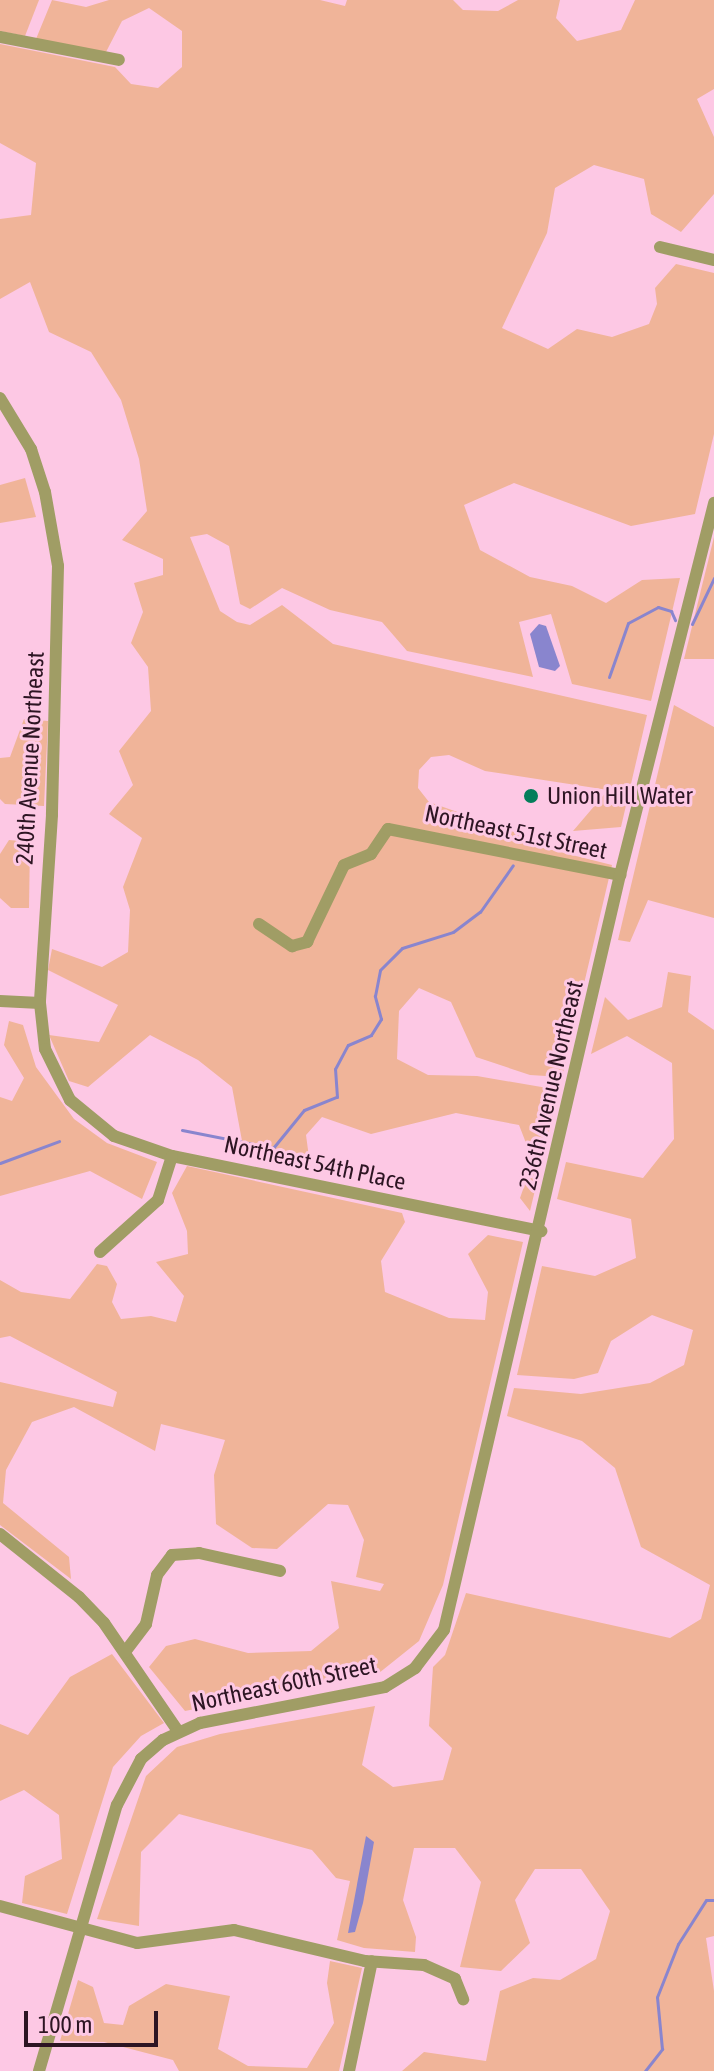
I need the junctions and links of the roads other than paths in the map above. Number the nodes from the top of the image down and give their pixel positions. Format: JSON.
{"nodes":[{"id":1,"x":0,"y":37,"type":"edge"},
{"id":2,"x":119,"y":60,"type":"dead end"},
{"id":3,"x":660,"y":247,"type":"dead end"},
{"id":4,"x":714,"y":260,"type":"edge"},
{"id":5,"x":0,"y":398,"type":"edge"},
{"id":6,"x":714,"y":503,"type":"edge"},
{"id":7,"x":620,"y":875,"type":"junction"},
{"id":8,"x":259,"y":924,"type":"dead end"},
{"id":9,"x":0,"y":1001,"type":"edge"},
{"id":10,"x":40,"y":1003,"type":"junction"},
{"id":11,"x":87,"y":1119,"type":"joint"},
{"id":12,"x":172,"y":1156,"type":"junction"},
{"id":13,"x":541,"y":1231,"type":"junction"},
{"id":14,"x":100,"y":1252,"type":"dead end"},
{"id":15,"x":0,"y":1534,"type":"edge"},
{"id":16,"x":280,"y":1571,"type":"dead end"},
{"id":17,"x":125,"y":1652,"type":"junction"},
{"id":18,"x":415,"y":1668,"type":"joint"},
{"id":19,"x":178,"y":1731,"type":"junction"},
{"id":20,"x":0,"y":1906,"type":"edge"},
{"id":21,"x":81,"y":1927,"type":"junction"},
{"id":22,"x":372,"y":1961,"type":"junction"},
{"id":23,"x":463,"y":1999,"type":"dead end"},
{"id":24,"x":39,"y":2071,"type":"edge"},
{"id":25,"x":349,"y":2071,"type":"edge"}],
"edges":[{"from":1,"to":2,"type":"street"},
{"from":3,"to":4,"type":"street"},
{"from":5,"to":10,"type":"street","name":"240th Avenue Northeast"},
{"from":6,"to":7,"type":"street","name":"236th Avenue Northeast"},
{"from":7,"to":8,"type":"street","name":"Northeast 51st Street"},
{"from":7,"to":13,"type":"street","name":"236th Avenue Northeast"},
{"from":9,"to":10,"type":"street"},
{"from":10,"to":11,"type":"street","name":"240th Avenue Northeast"},
{"from":11,"to":12,"type":"street","name":"Northeast 54th Place"},
{"from":12,"to":13,"type":"street","name":"Northeast 54th Place"},
{"from":12,"to":14,"type":"street"},
{"from":13,"to":18,"type":"street","name":"236th Avenue Northeast"},
{"from":15,"to":17,"type":"street"},
{"from":16,"to":17,"type":"street"},
{"from":17,"to":19,"type":"street"},
{"from":18,"to":19,"type":"street","name":"Northeast 60th Street"},
{"from":19,"to":21,"type":"street","name":"Northeast 60th Street"},
{"from":20,"to":21,"type":"street"},
{"from":21,"to":22,"type":"street"},
{"from":21,"to":24,"type":"street"},
{"from":22,"to":23,"type":"street"},
{"from":22,"to":25,"type":"street"}]}
